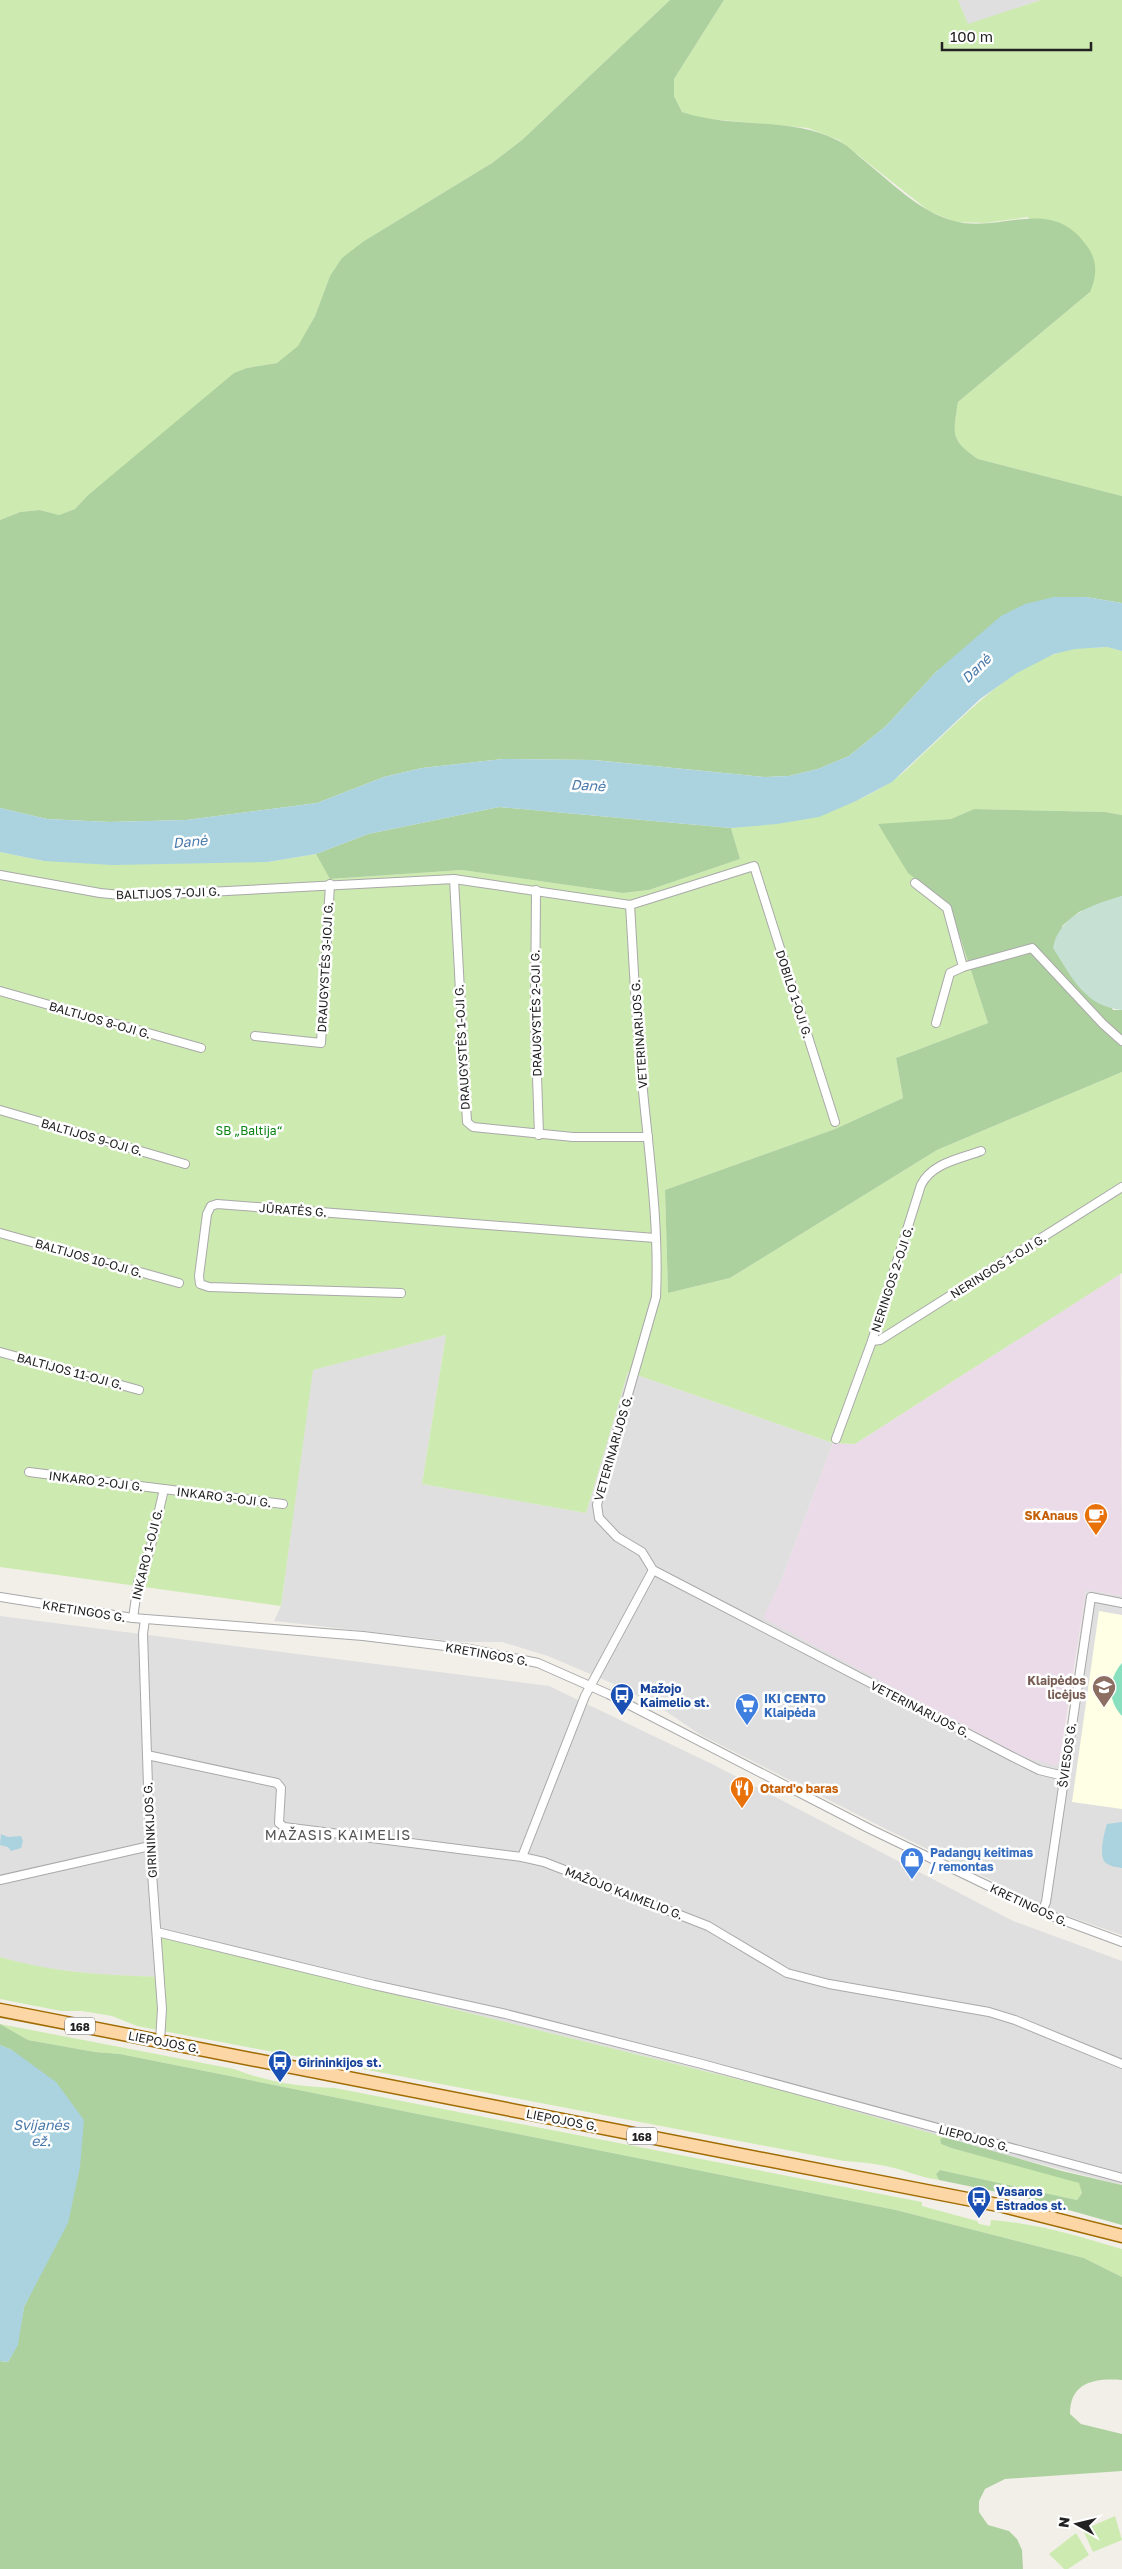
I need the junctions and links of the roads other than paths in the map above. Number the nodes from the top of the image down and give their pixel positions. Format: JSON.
{"nodes":[{"id":1,"x":0,"y":875,"type":"edge"},
{"id":2,"x":454,"y":879,"type":"junction"},
{"id":3,"x":915,"y":883,"type":"dead end"},
{"id":4,"x":330,"y":884,"type":"junction"},
{"id":5,"x":536,"y":890,"type":"junction"},
{"id":6,"x":630,"y":905,"type":"junction"},
{"id":7,"x":962,"y":967,"type":"junction"},
{"id":8,"x":0,"y":992,"type":"edge"},
{"id":9,"x":936,"y":1023,"type":"dead end"},
{"id":10,"x":255,"y":1036,"type":"dead end"},
{"id":11,"x":1122,"y":1041,"type":"edge"},
{"id":12,"x":201,"y":1048,"type":"dead end"},
{"id":13,"x":0,"y":1110,"type":"edge"},
{"id":14,"x":835,"y":1122,"type":"dead end"},
{"id":15,"x":539,"y":1135,"type":"junction"},
{"id":16,"x":648,"y":1137,"type":"junction"},
{"id":17,"x":981,"y":1151,"type":"dead end"},
{"id":18,"x":185,"y":1164,"type":"dead end"},
{"id":19,"x":1122,"y":1188,"type":"edge"},
{"id":20,"x":0,"y":1233,"type":"edge"},
{"id":21,"x":655,"y":1238,"type":"junction"},
{"id":22,"x":179,"y":1283,"type":"dead end"},
{"id":23,"x":401,"y":1293,"type":"dead end"},
{"id":24,"x":872,"y":1341,"type":"junction"},
{"id":25,"x":0,"y":1352,"type":"edge"},
{"id":26,"x":139,"y":1390,"type":"dead end"},
{"id":27,"x":836,"y":1439,"type":"dead end"},
{"id":28,"x":29,"y":1472,"type":"dead end"},
{"id":29,"x":164,"y":1490,"type":"junction"},
{"id":30,"x":283,"y":1504,"type":"dead end"},
{"id":31,"x":653,"y":1570,"type":"junction"},
{"id":32,"x":0,"y":1597,"type":"edge"},
{"id":33,"x":1122,"y":1603,"type":"edge"},
{"id":34,"x":133,"y":1618,"type":"junction"},
{"id":35,"x":145,"y":1619,"type":"junction"},
{"id":36,"x":590,"y":1685,"type":"junction"},
{"id":37,"x":147,"y":1755,"type":"junction"},
{"id":38,"x":1064,"y":1776,"type":"junction"},
{"id":39,"x":150,"y":1846,"type":"junction"},
{"id":40,"x":522,"y":1857,"type":"junction"},
{"id":41,"x":0,"y":1880,"type":"edge"},
{"id":42,"x":1042,"y":1912,"type":"junction"},
{"id":43,"x":157,"y":1932,"type":"junction"},
{"id":44,"x":1122,"y":1942,"type":"edge"},
{"id":45,"x":0,"y":2010,"type":"edge"},
{"id":46,"x":160,"y":2041,"type":"junction"},
{"id":47,"x":1122,"y":2064,"type":"edge"},
{"id":48,"x":1122,"y":2178,"type":"edge"},
{"id":49,"x":1122,"y":2236,"type":"edge"}],
"edges":[{"from":1,"to":4,"type":"street","name":"BALTIJOS 7-OJI G."},
{"from":2,"to":4,"type":"street","name":"BALTIJOS 7-OJI G."},
{"from":2,"to":5,"type":"street","name":"BALTIJOS 7-OJI G."},
{"from":2,"to":15,"type":"street","name":"DRAUGYSTĖS 1-OJI G."},
{"from":3,"to":7,"type":"street"},
{"from":4,"to":10,"type":"street","name":"DRAUGYSTĖS 3-IOJI G."},
{"from":5,"to":6,"type":"street","name":"BALTIJOS 7-OJI G."},
{"from":5,"to":15,"type":"street","name":"DRAUGYSTĖS 2-OJI G."},
{"from":6,"to":14,"type":"street","name":"DOBILO 1-OJI G."},
{"from":6,"to":16,"type":"street","name":"VETERINARIJOS G."},
{"from":7,"to":9,"type":"street"},
{"from":7,"to":11,"type":"street"},
{"from":8,"to":12,"type":"street","name":"BALTIJOS 8-OJI G."},
{"from":13,"to":18,"type":"street","name":"BALTIJOS 9-OJI G."},
{"from":15,"to":16,"type":"street","name":"DRAUGYSTĖS 1-OJI G."},
{"from":16,"to":21,"type":"street","name":"VETERINARIJOS G."},
{"from":17,"to":24,"type":"street","name":"NERINGOS 2-OJI G."},
{"from":19,"to":24,"type":"street","name":"NERINGOS 1-OJI G."},
{"from":20,"to":22,"type":"street","name":"BALTIJOS 10-OJI G."},
{"from":21,"to":23,"type":"street","name":"JŪRATĖS G."},
{"from":21,"to":31,"type":"street","name":"VETERINARIJOS G."},
{"from":24,"to":27,"type":"street","name":"NERINGOS 2-OJI G."},
{"from":25,"to":26,"type":"street","name":"BALTIJOS 11-OJI G."},
{"from":28,"to":29,"type":"street","name":"INKARO 2-OJI G."},
{"from":29,"to":30,"type":"street","name":"INKARO 3-OJI G."},
{"from":29,"to":34,"type":"street","name":"INKARO 1-OJI G."},
{"from":31,"to":36,"type":"street"},
{"from":31,"to":38,"type":"street","name":"VETERINARIJOS G."},
{"from":32,"to":34,"type":"street","name":"KRETINGOS G."},
{"from":33,"to":38,"type":"street","name":"ŠVIESOS G."},
{"from":34,"to":35,"type":"street","name":"KRETINGOS G."},
{"from":35,"to":36,"type":"street","name":"KRETINGOS G."},
{"from":35,"to":37,"type":"street","name":"GIRININKIJOS G."},
{"from":36,"to":40,"type":"street"},
{"from":36,"to":42,"type":"street","name":"KRETINGOS G."},
{"from":37,"to":39,"type":"street","name":"GIRININKIJOS G."},
{"from":37,"to":40,"type":"street","name":"MAŽOJO KAIMELIO G."},
{"from":38,"to":42,"type":"street","name":"ŠVIESOS G."},
{"from":39,"to":41,"type":"street"},
{"from":39,"to":43,"type":"street","name":"GIRININKIJOS G."},
{"from":40,"to":47,"type":"street","name":"MAŽOJO KAIMELIO G."},
{"from":42,"to":44,"type":"street","name":"KRETINGOS G."},
{"from":43,"to":46,"type":"street","name":"GIRININKIJOS G."},
{"from":43,"to":48,"type":"street","name":"LIEPOJOS G."},
{"from":45,"to":46,"type":"main road","name":"LIEPOJOS G.","number":"168"},
{"from":46,"to":49,"type":"main road","name":"LIEPOJOS G.","number":"168"}]}
